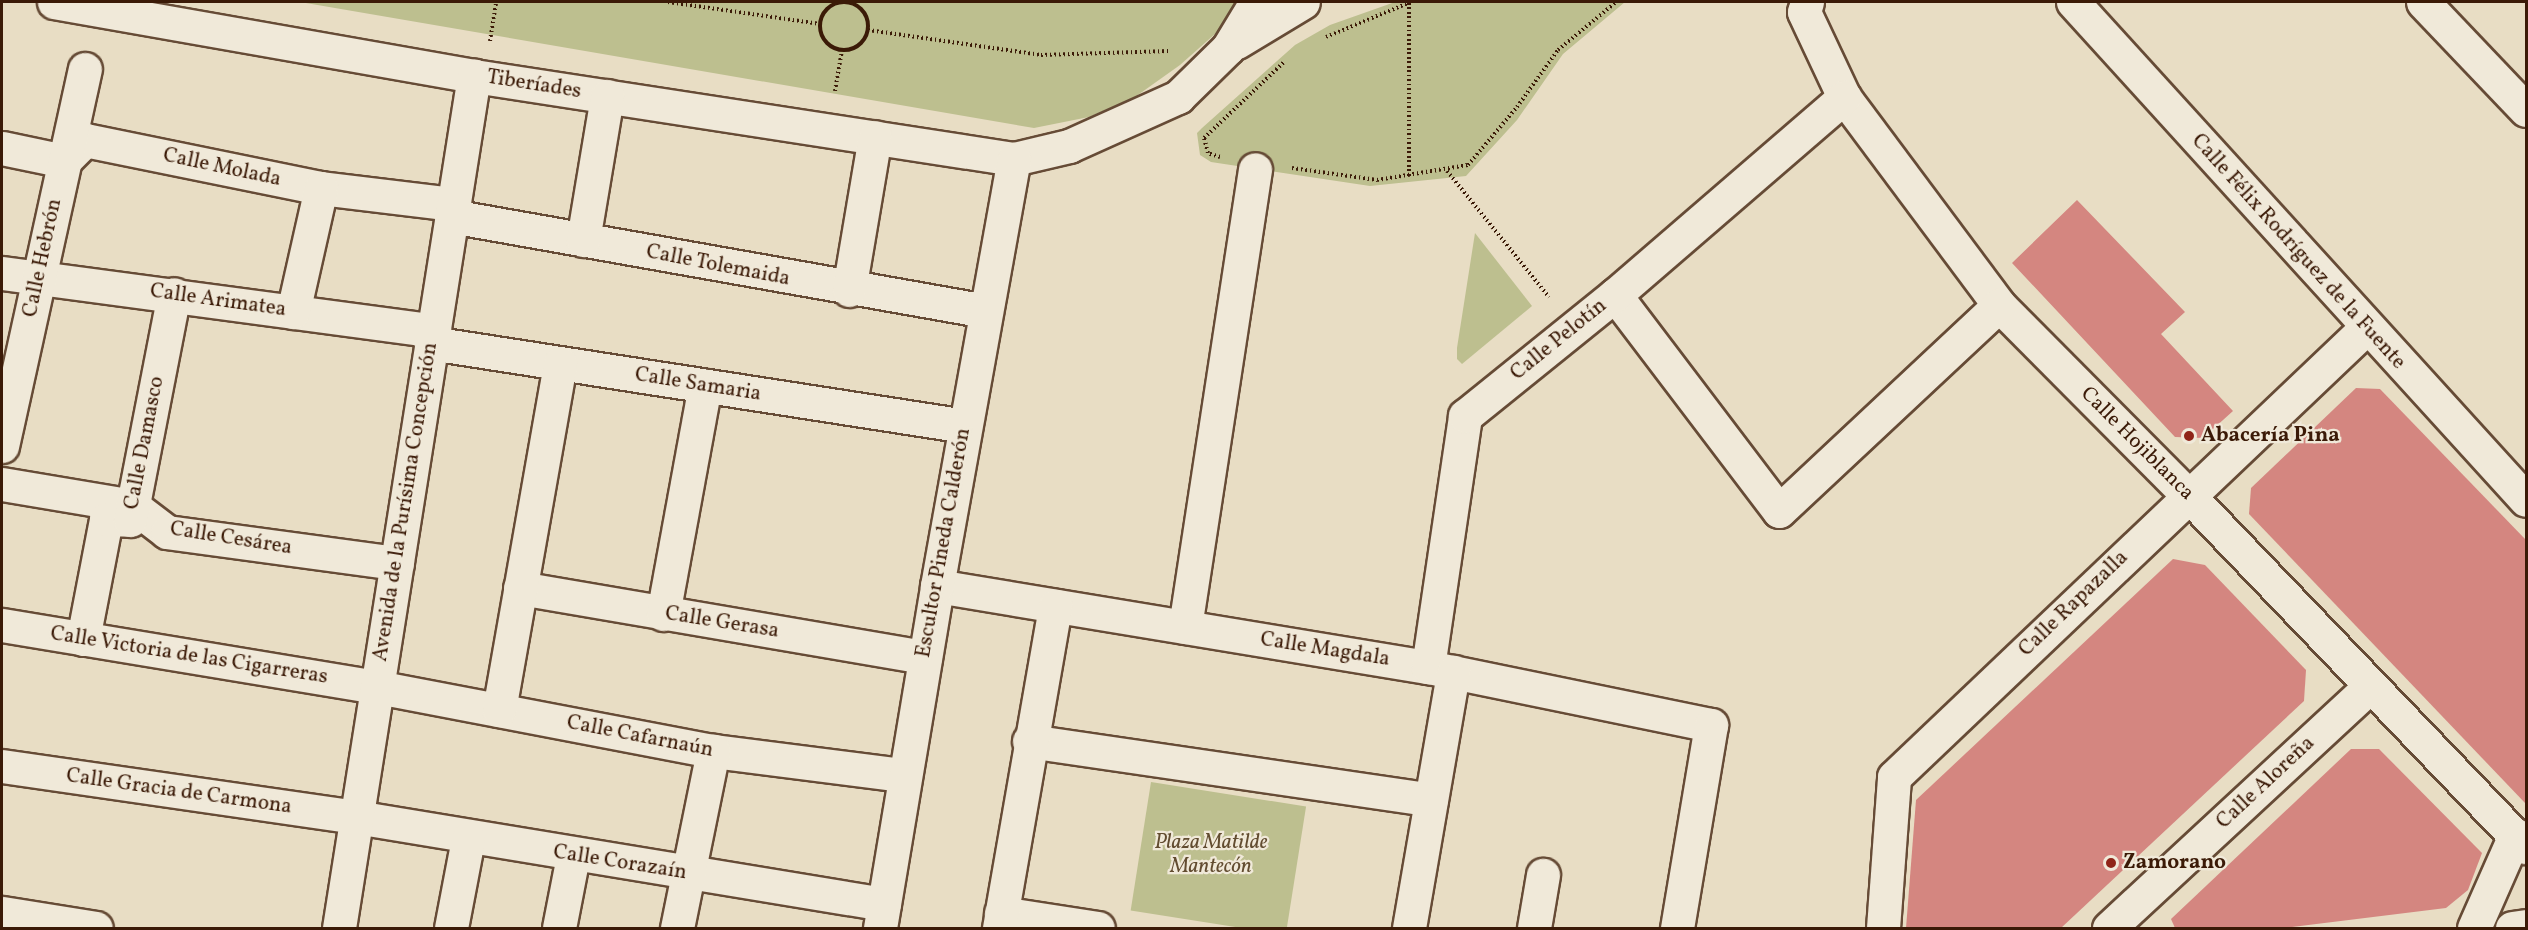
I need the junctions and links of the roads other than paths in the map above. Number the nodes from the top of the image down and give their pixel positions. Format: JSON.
{"nodes":[{"id":1,"x":54,"y":2,"type":"edge"},
{"id":2,"x":1256,"y":2,"type":"edge"},
{"id":3,"x":1303,"y":2,"type":"edge"},
{"id":4,"x":1807,"y":2,"type":"edge"},
{"id":5,"x":2073,"y":2,"type":"edge"},
{"id":6,"x":2423,"y":2,"type":"edge"},
{"id":7,"x":1228,"y":48,"type":"junction"},
{"id":8,"x":85,"y":69,"type":"dead end"},
{"id":9,"x":474,"y":76,"type":"junction"},
{"id":10,"x":607,"y":96,"type":"junction"},
{"id":11,"x":1844,"y":97,"type":"junction"},
{"id":12,"x":2526,"y":110,"type":"edge"},
{"id":13,"x":875,"y":137,"type":"junction"},
{"id":14,"x":2,"y":148,"type":"edge"},
{"id":15,"x":1014,"y":159,"type":"junction"},
{"id":16,"x":64,"y":161,"type":"junction"},
{"id":17,"x":1269,"y":168,"type":"road end"},
{"id":18,"x":321,"y":188,"type":"junction"},
{"id":19,"x":453,"y":210,"type":"junction"},
{"id":20,"x":582,"y":240,"type":"junction"},
{"id":21,"x":2,"y":273,"type":"edge"},
{"id":22,"x":39,"y":279,"type":"junction"},
{"id":23,"x":849,"y":290,"type":"junction"},
{"id":24,"x":174,"y":294,"type":"junction"},
{"id":25,"x":1615,"y":295,"type":"junction"},
{"id":26,"x":1999,"y":305,"type":"junction"},
{"id":27,"x":986,"y":311,"type":"junction"},
{"id":28,"x":293,"y":312,"type":"junction"},
{"id":29,"x":2366,"y":328,"type":"junction"},
{"id":30,"x":433,"y":337,"type":"junction"},
{"id":31,"x":560,"y":363,"type":"junction"},
{"id":32,"x":705,"y":386,"type":"junction"},
{"id":33,"x":965,"y":426,"type":"junction"},
{"id":34,"x":2,"y":446,"type":"edge"},
{"id":35,"x":2,"y":484,"type":"edge"},
{"id":36,"x":2188,"y":495,"type":"junction"},
{"id":37,"x":2526,"y":500,"type":"edge"},
{"id":38,"x":133,"y":506,"type":"junction"},
{"id":39,"x":397,"y":563,"type":"junction"},
{"id":40,"x":937,"y":586,"type":"junction"},
{"id":41,"x":520,"y":588,"type":"junction"},
{"id":42,"x":1055,"y":606,"type":"junction"},
{"id":43,"x":663,"y":614,"type":"junction"},
{"id":44,"x":2,"y":625,"type":"edge"},
{"id":45,"x":1185,"y":627,"type":"junction"},
{"id":46,"x":83,"y":639,"type":"junction"},
{"id":47,"x":925,"y":657,"type":"junction"},
{"id":48,"x":1441,"y":669,"type":"junction"},
{"id":49,"x":2370,"y":686,"type":"junction"},
{"id":50,"x":377,"y":687,"type":"junction"},
{"id":51,"x":499,"y":710,"type":"junction"},
{"id":52,"x":1029,"y":741,"type":"junction"},
{"id":53,"x":713,"y":751,"type":"junction"},
{"id":54,"x":2,"y":766,"type":"edge"},
{"id":55,"x":904,"y":775,"type":"junction"},
{"id":56,"x":1431,"y":800,"type":"junction"},
{"id":57,"x":356,"y":817,"type":"junction"},
{"id":58,"x":468,"y":839,"type":"junction"},
{"id":59,"x":2521,"y":841,"type":"edge"},
{"id":60,"x":573,"y":856,"type":"junction"},
{"id":61,"x":688,"y":874,"type":"junction"},
{"id":62,"x":1544,"y":875,"type":"dead end"},
{"id":63,"x":2,"y":913,"type":"edge"},
{"id":64,"x":882,"y":916,"type":"edge"},
{"id":65,"x":1000,"y":921,"type":"edge"},
{"id":66,"x":2526,"y":926,"type":"edge"},
{"id":67,"x":96,"y":928,"type":"edge"},
{"id":68,"x":339,"y":928,"type":"edge"},
{"id":69,"x":451,"y":928,"type":"edge"},
{"id":70,"x":559,"y":928,"type":"edge"},
{"id":71,"x":677,"y":928,"type":"edge"},
{"id":72,"x":1098,"y":928,"type":"edge"},
{"id":73,"x":1409,"y":928,"type":"edge"},
{"id":74,"x":1534,"y":928,"type":"edge"},
{"id":75,"x":1677,"y":928,"type":"edge"},
{"id":76,"x":1883,"y":928,"type":"edge"},
{"id":77,"x":2109,"y":928,"type":"edge"},
{"id":78,"x":2474,"y":928,"type":"edge"},
{"id":79,"x":2512,"y":928,"type":"edge"}],
"edges":[{"from":1,"to":9,"type":"street","name":"Tiberíades"},
{"from":2,"to":7,"type":"street"},
{"from":3,"to":7,"type":"street"},
{"from":4,"to":11,"type":"street","name":"Calle Hojiblanca"},
{"from":5,"to":29,"type":"street","name":"Calle Félix Rodríguez de la Fuente"},
{"from":6,"to":12,"type":"street"},
{"from":7,"to":15,"type":"street"},
{"from":8,"to":16,"type":"street","name":"Calle Hebrón"},
{"from":9,"to":10,"type":"street","name":"Tiberíades"},
{"from":9,"to":19,"type":"street","name":"Avenida de la Purísima Concepción"},
{"from":10,"to":13,"type":"street","name":"Tiberíades"},
{"from":10,"to":20,"type":"street"},
{"from":11,"to":25,"type":"street","name":"Calle Pelotín"},
{"from":11,"to":26,"type":"street","name":"Calle Hojiblanca"},
{"from":13,"to":15,"type":"street","name":"Tiberíades"},
{"from":13,"to":23,"type":"street"},
{"from":14,"to":16,"type":"street"},
{"from":15,"to":27,"type":"street","name":"Escultor Pineda Calderón"},
{"from":16,"to":18,"type":"street","name":"Calle Molada"},
{"from":16,"to":22,"type":"street","name":"Calle Hebrón"},
{"from":17,"to":45,"type":"street"},
{"from":18,"to":19,"type":"street","name":"Calle Molada"},
{"from":18,"to":28,"type":"street"},
{"from":19,"to":20,"type":"street","name":"Calle Tolemaida"},
{"from":19,"to":30,"type":"street","name":"Avenida de la Purísima Concepción"},
{"from":20,"to":23,"type":"street","name":"Calle Tolemaida"},
{"from":21,"to":22,"type":"street","name":"Calle Arimatea"},
{"from":22,"to":24,"type":"street","name":"Calle Arimatea"},
{"from":22,"to":34,"type":"street","name":"Calle Hebrón"},
{"from":23,"to":27,"type":"street","name":"Calle Tolemaida"},
{"from":24,"to":28,"type":"street","name":"Calle Arimatea"},
{"from":24,"to":38,"type":"street","name":"Calle Damasco"},
{"from":25,"to":26,"type":"street"},
{"from":25,"to":48,"type":"street","name":"Calle Pelotín"},
{"from":26,"to":36,"type":"street","name":"Calle Hojiblanca"},
{"from":27,"to":33,"type":"street","name":"Escultor Pineda Calderón"},
{"from":28,"to":30,"type":"street","name":"Calle Arimatea"},
{"from":29,"to":36,"type":"street","name":"Calle Rapazalla"},
{"from":29,"to":37,"type":"street","name":"Calle Félix Rodríguez de la Fuente"},
{"from":30,"to":31,"type":"street","name":"Calle Samaria"},
{"from":30,"to":39,"type":"street","name":"Avenida de la Purísima Concepción"},
{"from":31,"to":32,"type":"street","name":"Calle Samaria"},
{"from":31,"to":41,"type":"street"},
{"from":32,"to":33,"type":"street","name":"Calle Samaria"},
{"from":32,"to":43,"type":"street"},
{"from":33,"to":40,"type":"street","name":"Escultor Pineda Calderón"},
{"from":35,"to":38,"type":"street","name":"Calle Cesárea"},
{"from":36,"to":49,"type":"street","name":"Calle Hojiblanca"},
{"from":36,"to":76,"type":"street","name":"Calle Rapazalla"},
{"from":38,"to":39,"type":"street","name":"Calle Cesárea"},
{"from":38,"to":46,"type":"street","name":"Calle Damasco"},
{"from":39,"to":50,"type":"street","name":"Avenida de la Purísima Concepción"},
{"from":40,"to":42,"type":"street","name":"Calle Magdala"},
{"from":40,"to":47,"type":"street","name":"Escultor Pineda Calderón"},
{"from":41,"to":43,"type":"street","name":"Calle Gerasa"},
{"from":41,"to":51,"type":"street"},
{"from":42,"to":45,"type":"street","name":"Calle Magdala"},
{"from":42,"to":52,"type":"street"},
{"from":43,"to":47,"type":"street","name":"Calle Gerasa"},
{"from":44,"to":46,"type":"street","name":"Calle Victoria de las Cigarreras"},
{"from":45,"to":48,"type":"street","name":"Calle Magdala"},
{"from":46,"to":50,"type":"street","name":"Calle Victoria de las Cigarreras"},
{"from":47,"to":55,"type":"street","name":"Escultor Pineda Calderón"},
{"from":48,"to":56,"type":"street","name":"Calle Pelotín"},
{"from":48,"to":75,"type":"street","name":"Calle Magdala"},
{"from":49,"to":59,"type":"street","name":"Calle Hojiblanca"},
{"from":49,"to":77,"type":"street","name":"Calle Aloreña"},
{"from":50,"to":51,"type":"street","name":"Calle Cafarnaún"},
{"from":50,"to":57,"type":"street","name":"Avenida de la Purísima Concepción"},
{"from":51,"to":53,"type":"street","name":"Calle Cafarnaún"},
{"from":52,"to":56,"type":"street"},
{"from":52,"to":65,"type":"street"},
{"from":53,"to":55,"type":"street","name":"Calle Cafarnaún"},
{"from":53,"to":61,"type":"street"},
{"from":54,"to":57,"type":"street","name":"Calle Gracia de Carmona"},
{"from":55,"to":64,"type":"street","name":"Escultor Pineda Calderón"},
{"from":56,"to":73,"type":"street","name":"Calle Pelotín"},
{"from":57,"to":58,"type":"street","name":"Calle Corazaín"},
{"from":57,"to":68,"type":"street","name":"Avenida de la Purísima Concepción"},
{"from":58,"to":60,"type":"street","name":"Calle Corazaín"},
{"from":58,"to":69,"type":"street"},
{"from":59,"to":78,"type":"street"},
{"from":60,"to":61,"type":"street","name":"Calle Corazaín"},
{"from":60,"to":70,"type":"street"},
{"from":61,"to":64,"type":"street","name":"Calle Corazaín"},
{"from":61,"to":71,"type":"street"},
{"from":62,"to":74,"type":"street"},
{"from":63,"to":67,"type":"street"},
{"from":65,"to":72,"type":"street"},
{"from":66,"to":79,"type":"street"}]}
